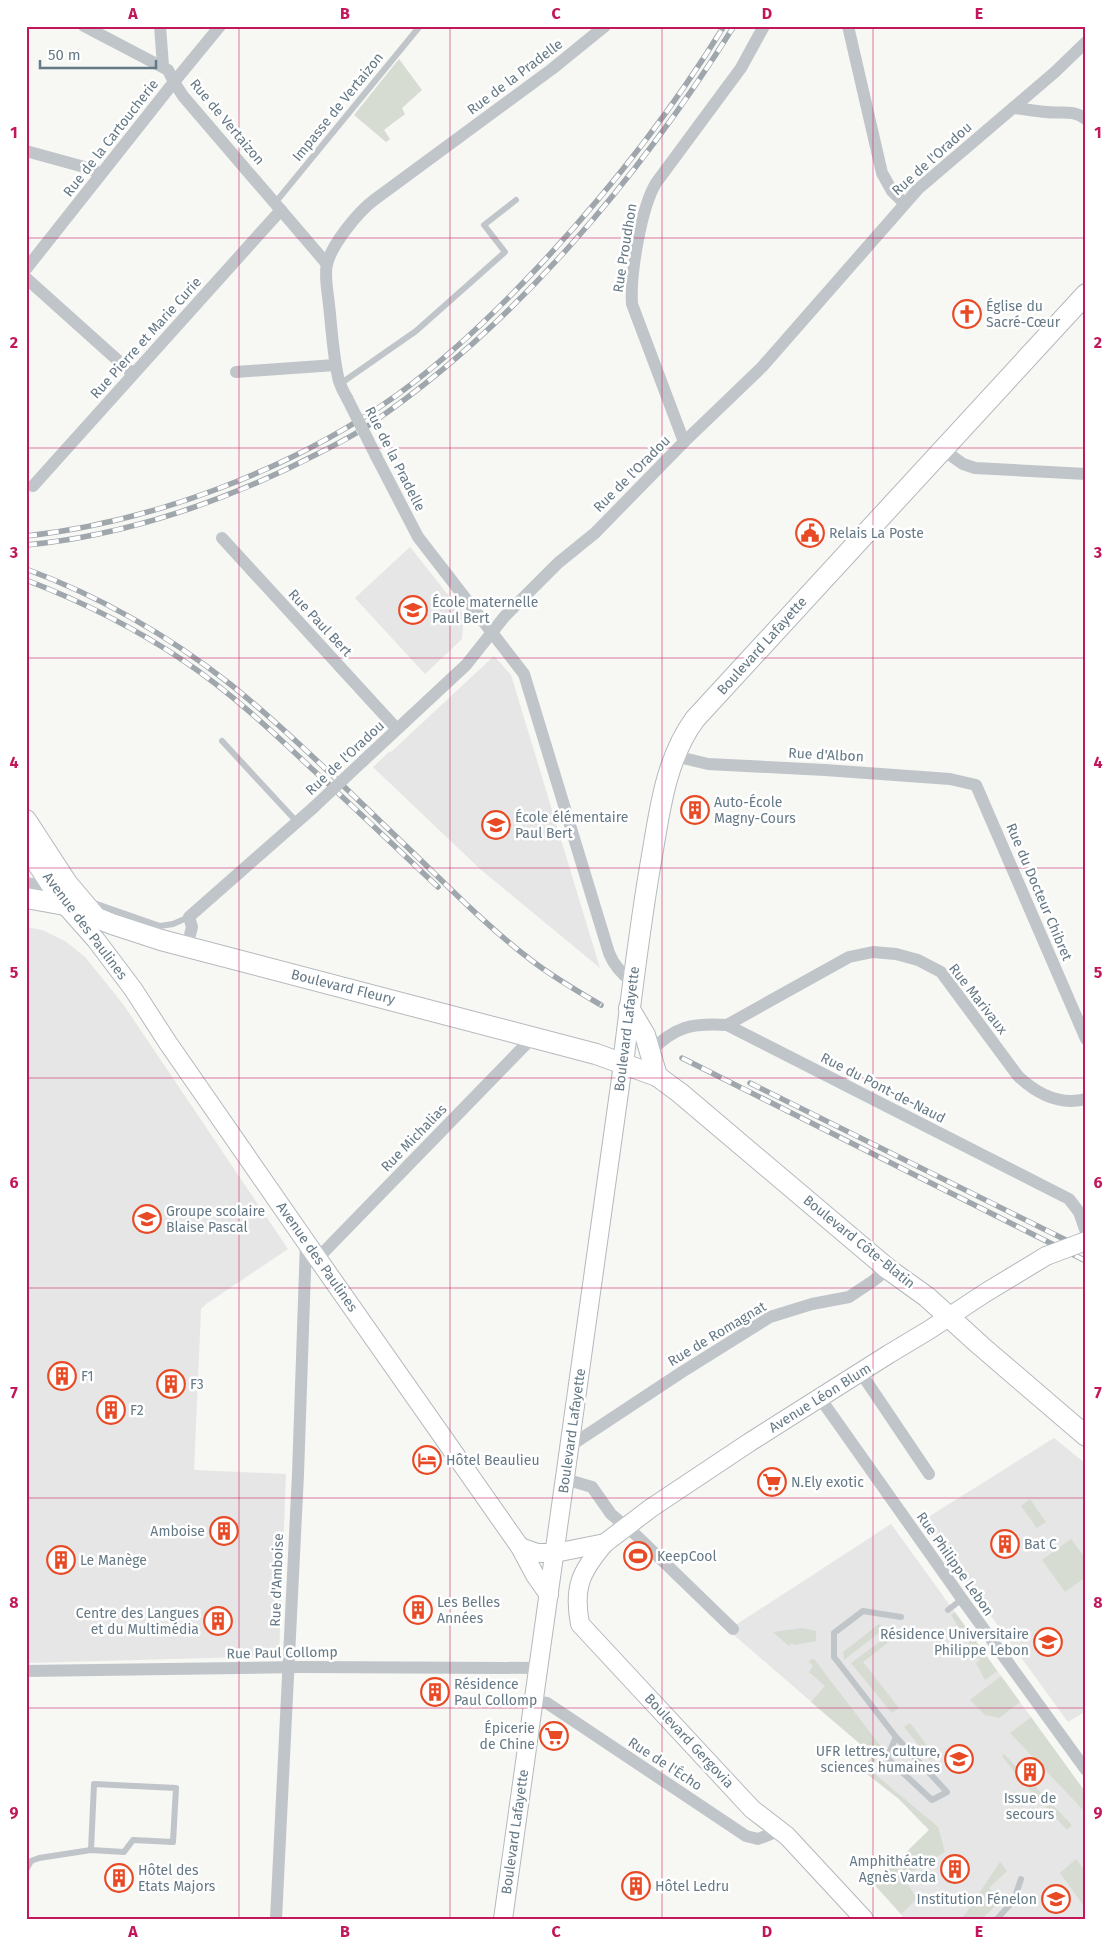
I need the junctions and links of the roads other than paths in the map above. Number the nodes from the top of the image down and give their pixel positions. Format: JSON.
{"nodes":[{"id":1,"x":84,"y":26,"type":"edge"},
{"id":2,"x":160,"y":26,"type":"edge"},
{"id":3,"x":220,"y":26,"type":"edge"},
{"id":4,"x":420,"y":26,"type":"edge"},
{"id":5,"x":605,"y":26,"type":"edge"},
{"id":6,"x":764,"y":26,"type":"edge"},
{"id":7,"x":848,"y":26,"type":"edge"},
{"id":8,"x":1086,"y":42,"type":"edge"},
{"id":9,"x":163,"y":66,"type":"junction"},
{"id":10,"x":174,"y":82,"type":"junction"},
{"id":11,"x":1013,"y":108,"type":"junction"},
{"id":12,"x":1086,"y":119,"type":"edge"},
{"id":13,"x":26,"y":151,"type":"edge"},
{"id":14,"x":101,"y":174,"type":"junction"},
{"id":15,"x":516,"y":200,"type":"dead end"},
{"id":16,"x":904,"y":203,"type":"junction"},
{"id":17,"x":278,"y":206,"type":"junction"},
{"id":18,"x":327,"y":264,"type":"junction"},
{"id":19,"x":26,"y":269,"type":"edge"},
{"id":20,"x":26,"y":278,"type":"edge"},
{"id":21,"x":1086,"y":294,"type":"edge"},
{"id":22,"x":336,"y":365,"type":"junction"},
{"id":23,"x":236,"y":372,"type":"dead end"},
{"id":24,"x":133,"y":374,"type":"junction"},
{"id":25,"x":340,"y":384,"type":"junction"},
{"id":26,"x":684,"y":442,"type":"junction"},
{"id":27,"x":942,"y":450,"type":"junction"},
{"id":28,"x":1086,"y":474,"type":"edge"},
{"id":29,"x":33,"y":486,"type":"dead end"},
{"id":30,"x":222,"y":538,"type":"dead end"},
{"id":31,"x":493,"y":632,"type":"junction"},
{"id":32,"x":397,"y":729,"type":"junction"},
{"id":33,"x":222,"y":741,"type":"dead end"},
{"id":34,"x":675,"y":756,"type":"junction"},
{"id":35,"x":976,"y":784,"type":"joint"},
{"id":36,"x":26,"y":820,"type":"edge"},
{"id":37,"x":297,"y":822,"type":"junction"},
{"id":38,"x":26,"y":846,"type":"edge"},
{"id":39,"x":26,"y":883,"type":"edge"},
{"id":40,"x":65,"y":895,"type":"junction"},
{"id":41,"x":26,"y":898,"type":"edge"},
{"id":42,"x":187,"y":918,"type":"junction"},
{"id":43,"x":187,"y":947,"type":"junction"},
{"id":44,"x":632,"y":982,"type":"junction"},
{"id":45,"x":629,"y":1008,"type":"junction"},
{"id":46,"x":727,"y":1025,"type":"junction"},
{"id":47,"x":532,"y":1038,"type":"junction"},
{"id":48,"x":1086,"y":1039,"type":"edge"},
{"id":49,"x":650,"y":1052,"type":"junction"},
{"id":50,"x":623,"y":1064,"type":"junction"},
{"id":51,"x":658,"y":1076,"type":"junction"},
{"id":52,"x":1086,"y":1098,"type":"edge"},
{"id":53,"x":1086,"y":1232,"type":"edge"},
{"id":54,"x":1086,"y":1241,"type":"edge"},
{"id":55,"x":306,"y":1242,"type":"junction"},
{"id":56,"x":318,"y":1259,"type":"junction"},
{"id":57,"x":888,"y":1269,"type":"junction"},
{"id":58,"x":949,"y":1317,"type":"junction"},
{"id":59,"x":861,"y":1373,"type":"junction"},
{"id":60,"x":820,"y":1398,"type":"junction"},
{"id":61,"x":1086,"y":1436,"type":"edge"},
{"id":62,"x":570,"y":1446,"type":"junction"},
{"id":63,"x":929,"y":1474,"type":"dead end"},
{"id":64,"x":566,"y":1479,"type":"junction"},
{"id":65,"x":625,"y":1527,"type":"junction"},
{"id":66,"x":604,"y":1543,"type":"junction"},
{"id":67,"x":520,"y":1547,"type":"junction"},
{"id":68,"x":555,"y":1553,"type":"junction"},
{"id":69,"x":549,"y":1595,"type":"junction"},
{"id":70,"x":962,"y":1599,"type":"junction"},
{"id":71,"x":948,"y":1610,"type":"dead end"},
{"id":72,"x":901,"y":1617,"type":"dead end"},
{"id":73,"x":733,"y":1628,"type":"dead end"},
{"id":74,"x":289,"y":1667,"type":"junction"},
{"id":75,"x":538,"y":1668,"type":"junction"},
{"id":76,"x":26,"y":1671,"type":"edge"},
{"id":77,"x":534,"y":1701,"type":"junction"},
{"id":78,"x":896,"y":1737,"type":"junction"},
{"id":79,"x":1086,"y":1770,"type":"edge"},
{"id":80,"x":781,"y":1830,"type":"junction"},
{"id":81,"x":91,"y":1850,"type":"junction"},
{"id":82,"x":26,"y":1870,"type":"edge"},
{"id":83,"x":1021,"y":1879,"type":"dead end"},
{"id":84,"x":276,"y":1919,"type":"edge"},
{"id":85,"x":503,"y":1919,"type":"edge"},
{"id":86,"x":864,"y":1919,"type":"edge"},
{"id":87,"x":997,"y":1919,"type":"edge"}],
"edges":[{"from":1,"to":9,"type":"street","name":"Rue de Vertaizon"},
{"from":2,"to":9,"type":"street"},
{"from":3,"to":10,"type":"street","name":"Rue de la Cartoucherie"},
{"from":4,"to":17,"type":"lane","name":"Impasse de Vertaizon"},
{"from":5,"to":18,"type":"street","name":"Rue de la Pradelle"},
{"from":6,"to":26,"type":"street","name":"Rue Proudhon"},
{"from":7,"to":16,"type":"street"},
{"from":8,"to":11,"type":"street","name":"Rue de l'Oradou"},
{"from":9,"to":10,"type":"street","name":"Rue de Vertaizon"},
{"from":10,"to":14,"type":"street","name":"Rue de la Cartoucherie"},
{"from":10,"to":17,"type":"street","name":"Rue de Vertaizon"},
{"from":11,"to":12,"type":"street"},
{"from":11,"to":16,"type":"street","name":"Rue de l'Oradou"},
{"from":13,"to":14,"type":"street"},
{"from":14,"to":19,"type":"street","name":"Rue de la Cartoucherie"},
{"from":15,"to":25,"type":"lane"},
{"from":16,"to":26,"type":"street","name":"Rue de l'Oradou"},
{"from":17,"to":18,"type":"street","name":"Rue de Vertaizon"},
{"from":17,"to":24,"type":"street","name":"Rue Pierre et Marie Curie"},
{"from":18,"to":22,"type":"street","name":"Rue de la Pradelle"},
{"from":20,"to":24,"type":"street"},
{"from":21,"to":27,"type":"main road","name":"Boulevard Lafayette"},
{"from":22,"to":23,"type":"street"},
{"from":22,"to":25,"type":"street","name":"Rue de la Pradelle"},
{"from":24,"to":29,"type":"street","name":"Rue Pierre et Marie Curie"},
{"from":25,"to":31,"type":"street","name":"Rue de la Pradelle","bridge":true},
{"from":26,"to":31,"type":"street","name":"Rue de l'Oradou"},
{"from":27,"to":28,"type":"street"},
{"from":27,"to":34,"type":"main road","name":"Boulevard Lafayette"},
{"from":30,"to":32,"type":"street","name":"Rue Paul Bert"},
{"from":31,"to":32,"type":"street","name":"Rue de l'Oradou"},
{"from":31,"to":44,"type":"street","name":"Rue de la Pradelle"},
{"from":32,"to":37,"type":"street","name":"Rue de l'Oradou","bridge":true},
{"from":33,"to":37,"type":"lane"},
{"from":34,"to":35,"type":"street","name":"Rue d'Albon"},
{"from":34,"to":44,"type":"main road","name":"Boulevard Lafayette"},
{"from":35,"to":48,"type":"street","name":"Rue du Docteur Chibret"},
{"from":36,"to":40,"type":"main road","name":"Avenue des Paulines"},
{"from":37,"to":42,"type":"street","name":"Rue de l'Oradou"},
{"from":38,"to":40,"type":"main road","name":"Avenue des Paulines"},
{"from":39,"to":40,"type":"street"},
{"from":40,"to":41,"type":"main road","name":"Boulevard Fleury"},
{"from":40,"to":42,"type":"lane"},
{"from":40,"to":43,"type":"main road","name":"Boulevard Fleury"},
{"from":40,"to":55,"type":"main road","name":"Avenue des Paulines"},
{"from":42,"to":43,"type":"street"},
{"from":43,"to":47,"type":"main road","name":"Boulevard Fleury"},
{"from":44,"to":45,"type":"main road","name":"Boulevard Lafayette"},
{"from":45,"to":49,"type":"main road"},
{"from":45,"to":50,"type":"main road","name":"Boulevard Lafayette"},
{"from":46,"to":49,"type":"street","name":"Rue du Pont-de-Naud"},
{"from":46,"to":52,"type":"street","name":"Rue Marivaux"},
{"from":46,"to":53,"type":"street","name":"Rue du Pont-de-Naud"},
{"from":47,"to":50,"type":"main road","name":"Boulevard Fleury"},
{"from":47,"to":56,"type":"street","name":"Rue Michalias"},
{"from":49,"to":51,"type":"main road"},
{"from":50,"to":51,"type":"main road","name":"Boulevard Côte-Blatin"},
{"from":50,"to":62,"type":"main road","name":"Boulevard Lafayette"},
{"from":51,"to":57,"type":"main road","name":"Boulevard Côte-Blatin"},
{"from":54,"to":58,"type":"main road","name":"Avenue Léon Blum","bridge":true},
{"from":55,"to":56,"type":"main road","name":"Avenue des Paulines"},
{"from":55,"to":74,"type":"street","name":"Rue d'Amboise"},
{"from":56,"to":67,"type":"main road","name":"Avenue des Paulines"},
{"from":57,"to":58,"type":"main road","name":"Boulevard Côte-Blatin"},
{"from":57,"to":62,"type":"street","name":"Rue de Romagnat"},
{"from":58,"to":59,"type":"main road","name":"Avenue Léon Blum"},
{"from":58,"to":61,"type":"main road","name":"Boulevard Côte-Blatin"},
{"from":59,"to":60,"type":"main road","name":"Avenue Léon Blum"},
{"from":59,"to":63,"type":"street"},
{"from":60,"to":65,"type":"main road","name":"Avenue Léon Blum"},
{"from":60,"to":70,"type":"street","name":"Rue Philippe Lebon"},
{"from":62,"to":64,"type":"main road","name":"Boulevard Lafayette"},
{"from":64,"to":65,"type":"street"},
{"from":64,"to":68,"type":"main road","name":"Boulevard Lafayette"},
{"from":65,"to":66,"type":"main road","name":"Avenue Léon Blum"},
{"from":65,"to":73,"type":"street"},
{"from":66,"to":68,"type":"main road","name":"Avenue Léon Blum"},
{"from":66,"to":80,"type":"main road","name":"Boulevard Gergovia"},
{"from":67,"to":68,"type":"main road"},
{"from":67,"to":69,"type":"main road","name":"Avenue des Paulines"},
{"from":68,"to":69,"type":"main road","name":"Boulevard Lafayette"},
{"from":69,"to":75,"type":"main road","name":"Boulevard Lafayette"},
{"from":70,"to":71,"type":"lane"},
{"from":70,"to":79,"type":"street","name":"Rue Philippe Lebon"},
{"from":72,"to":78,"type":"lane"},
{"from":74,"to":75,"type":"street","name":"Rue Paul Collomp"},
{"from":74,"to":76,"type":"street","name":"Rue Paul Collomp"},
{"from":74,"to":84,"type":"street","name":"Rue d'Amboise"},
{"from":75,"to":77,"type":"main road","name":"Boulevard Lafayette"},
{"from":77,"to":80,"type":"street","name":"Rue de l'Écho"},
{"from":77,"to":85,"type":"main road","name":"Boulevard Lafayette"},
{"from":78,"to":78,"type":"lane"},
{"from":80,"to":86,"type":"main road","name":"Boulevard Gergovia"},
{"from":81,"to":81,"type":"lane"},
{"from":81,"to":82,"type":"lane"},
{"from":83,"to":87,"type":"lane"}]}
